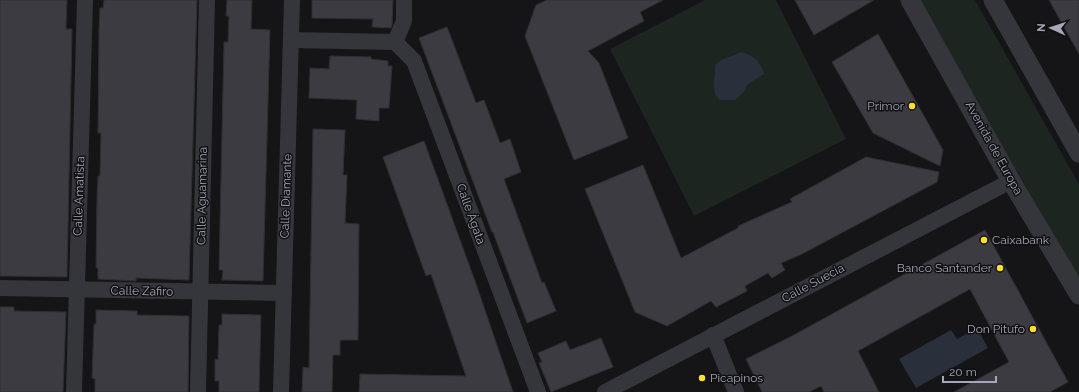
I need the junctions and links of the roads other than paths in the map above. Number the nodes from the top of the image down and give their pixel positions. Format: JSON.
{"nodes":[{"id":1,"x":85,"y":0,"type":"edge"},
{"id":2,"x":207,"y":0,"type":"edge"},
{"id":3,"x":292,"y":0,"type":"edge"},
{"id":4,"x":404,"y":0,"type":"edge"},
{"id":5,"x":910,"y":0,"type":"edge"},
{"id":6,"x":993,"y":0,"type":"edge"},
{"id":7,"x":291,"y":40,"type":"junction"},
{"id":8,"x":395,"y":42,"type":"junction"},
{"id":9,"x":1079,"y":153,"type":"edge"},
{"id":10,"x":1011,"y":181,"type":"junction"},
{"id":11,"x":0,"y":288,"type":"edge"},
{"id":12,"x":76,"y":290,"type":"junction"},
{"id":13,"x":200,"y":292,"type":"junction"},
{"id":14,"x":284,"y":293,"type":"junction"},
{"id":15,"x":1079,"y":295,"type":"edge"},
{"id":16,"x":713,"y":335,"type":"junction"},
{"id":17,"x":613,"y":391,"type":"edge"},
{"id":18,"x":74,"y":392,"type":"edge"},
{"id":19,"x":198,"y":392,"type":"edge"},
{"id":20,"x":281,"y":392,"type":"edge"},
{"id":21,"x":538,"y":392,"type":"edge"},
{"id":22,"x":736,"y":392,"type":"edge"}],
"edges":[{"from":1,"to":12,"type":"street","name":"Calle Amatista"},
{"from":2,"to":13,"type":"street","name":"Calle Aguamarina"},
{"from":3,"to":7,"type":"street","name":"Calle Diamante"},
{"from":4,"to":8,"type":"street"},
{"from":5,"to":10,"type":"street","name":"Avenida de Europa"},
{"from":6,"to":9,"type":"street"},
{"from":7,"to":8,"type":"street"},
{"from":7,"to":14,"type":"street","name":"Calle Diamante"},
{"from":8,"to":21,"type":"street","name":"Calle Ágata"},
{"from":10,"to":15,"type":"street","name":"Avenida de Europa"},
{"from":10,"to":16,"type":"street","name":"Calle Suecia"},
{"from":11,"to":12,"type":"street","name":"Calle Zafiro"},
{"from":12,"to":13,"type":"street","name":"Calle Zafiro"},
{"from":12,"to":18,"type":"street","name":"Calle Amatista"},
{"from":13,"to":14,"type":"street","name":"Calle Zafiro"},
{"from":13,"to":19,"type":"street","name":"Calle Aguamarina"},
{"from":14,"to":20,"type":"street","name":"Calle Diamante"},
{"from":16,"to":17,"type":"street","name":"Calle Suecia"},
{"from":16,"to":22,"type":"street"}]}
